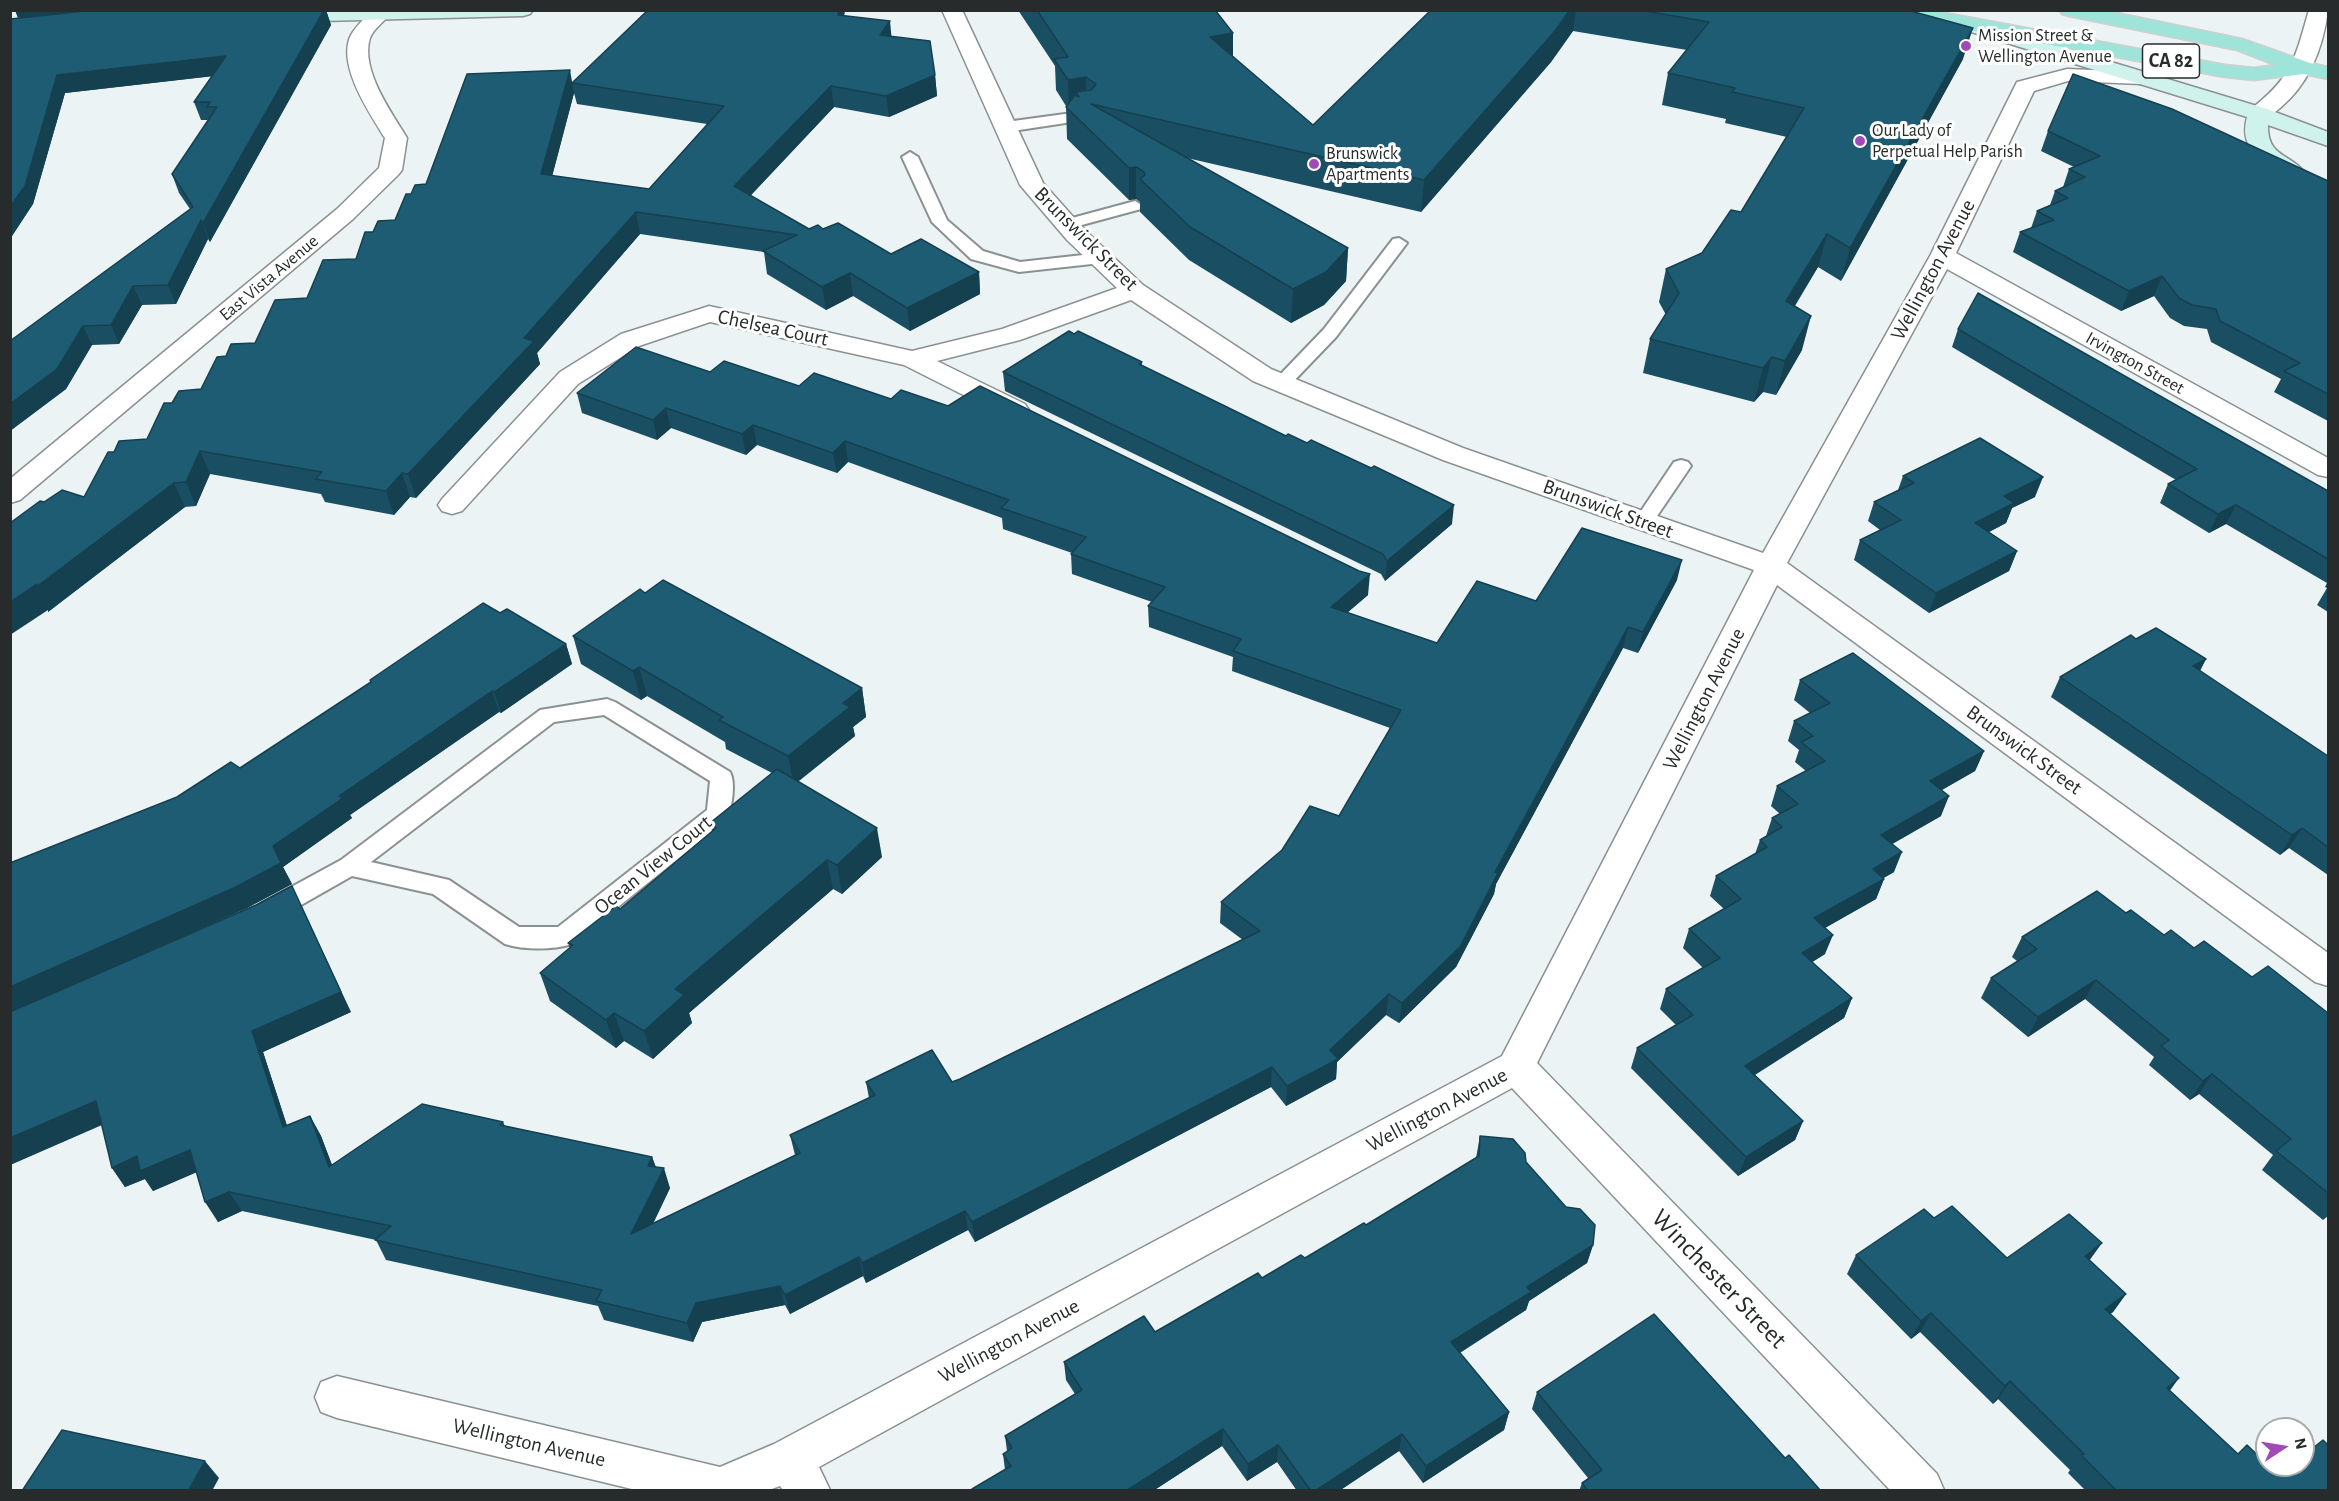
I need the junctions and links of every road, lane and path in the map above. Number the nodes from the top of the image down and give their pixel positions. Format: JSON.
{"nodes":[{"id":1,"x":523,"y":10,"type":"edge"},
{"id":2,"x":952,"y":10,"type":"edge"},
{"id":3,"x":1893,"y":10,"type":"edge"},
{"id":4,"x":2069,"y":10,"type":"edge"},
{"id":5,"x":2319,"y":10,"type":"edge"},
{"id":6,"x":381,"y":13,"type":"junction"},
{"id":7,"x":260,"y":16,"type":"edge"},
{"id":8,"x":1962,"y":23,"type":"junction"},
{"id":9,"x":2304,"y":68,"type":"junction"},
{"id":10,"x":2328,"y":73,"type":"edge"},
{"id":11,"x":2142,"y":78,"type":"junction"},
{"id":12,"x":2259,"y":114,"type":"junction"},
{"id":13,"x":1087,"y":116,"type":"edge"},
{"id":14,"x":1006,"y":127,"type":"junction"},
{"id":15,"x":2328,"y":139,"type":"edge"},
{"id":16,"x":910,"y":157,"type":"dead end"},
{"id":17,"x":2294,"y":174,"type":"edge"},
{"id":18,"x":1134,"y":206,"type":"edge"},
{"id":19,"x":1067,"y":224,"type":"junction"},
{"id":20,"x":1399,"y":243,"type":"dead end"},
{"id":21,"x":1942,"y":256,"type":"junction"},
{"id":22,"x":1101,"y":258,"type":"junction"},
{"id":23,"x":1134,"y":290,"type":"junction"},
{"id":24,"x":912,"y":359,"type":"junction"},
{"id":25,"x":1282,"y":383,"type":"junction"},
{"id":26,"x":1033,"y":419,"type":"edge"},
{"id":27,"x":1681,"y":466,"type":"dead end"},
{"id":28,"x":2328,"y":469,"type":"edge"},
{"id":29,"x":10,"y":494,"type":"edge"},
{"id":30,"x":452,"y":505,"type":"dead end"},
{"id":31,"x":1644,"y":521,"type":"junction"},
{"id":32,"x":1771,"y":566,"type":"junction"},
{"id":33,"x":349,"y":866,"type":"junction"},
{"id":34,"x":247,"y":922,"type":"edge"},
{"id":35,"x":2328,"y":972,"type":"edge"},
{"id":36,"x":1516,"y":1067,"type":"junction"},
{"id":37,"x":337,"y":1397,"type":"dead end"},
{"id":38,"x":798,"y":1475,"type":"edge"},
{"id":39,"x":1921,"y":1491,"type":"edge"}],
"edges":[{"from":1,"to":6,"type":"main road"},
{"from":2,"to":14,"type":"street","name":"Brunswick Street"},
{"from":3,"to":8,"type":"main road","number":"CA 82"},
{"from":4,"to":9,"type":"main road","number":"CA 82"},
{"from":5,"to":9,"type":"street"},
{"from":6,"to":7,"type":"main road"},
{"from":6,"to":29,"type":"street","name":"East Vista Avenue"},
{"from":8,"to":9,"type":"main road","number":"CA 82"},
{"from":8,"to":11,"type":"main road"},
{"from":9,"to":10,"type":"main road","number":"CA 82"},
{"from":9,"to":12,"type":"street"},
{"from":11,"to":12,"type":"main road"},
{"from":11,"to":21,"type":"street","name":"Wellington Avenue"},
{"from":12,"to":15,"type":"main road"},
{"from":12,"to":17,"type":"main road"},
{"from":13,"to":14,"type":"lane"},
{"from":14,"to":19,"type":"street","name":"Brunswick Street"},
{"from":16,"to":22,"type":"lane"},
{"from":18,"to":19,"type":"lane"},
{"from":19,"to":22,"type":"street","name":"Brunswick Street"},
{"from":20,"to":25,"type":"lane"},
{"from":21,"to":28,"type":"street","name":"Irvington Street"},
{"from":21,"to":32,"type":"street","name":"Wellington Avenue"},
{"from":22,"to":23,"type":"street","name":"Brunswick Street"},
{"from":23,"to":24,"type":"street","name":"Chelsea Court"},
{"from":23,"to":25,"type":"street","name":"Brunswick Street"},
{"from":24,"to":26,"type":"street","name":"Chelsea Court"},
{"from":24,"to":30,"type":"street","name":"Chelsea Court"},
{"from":25,"to":31,"type":"street","name":"Brunswick Street"},
{"from":27,"to":31,"type":"lane"},
{"from":31,"to":32,"type":"street","name":"Brunswick Street"},
{"from":32,"to":35,"type":"street","name":"Brunswick Street"},
{"from":32,"to":36,"type":"street","name":"Wellington Avenue"},
{"from":33,"to":33,"type":"lane","name":"Ocean View Court"},
{"from":33,"to":34,"type":"lane","name":"Ocean View Court"},
{"from":36,"to":38,"type":"street","name":"Wellington Avenue"},
{"from":36,"to":39,"type":"street","name":"Winchester Street"},
{"from":37,"to":38,"type":"street","name":"Wellington Avenue"}]}
